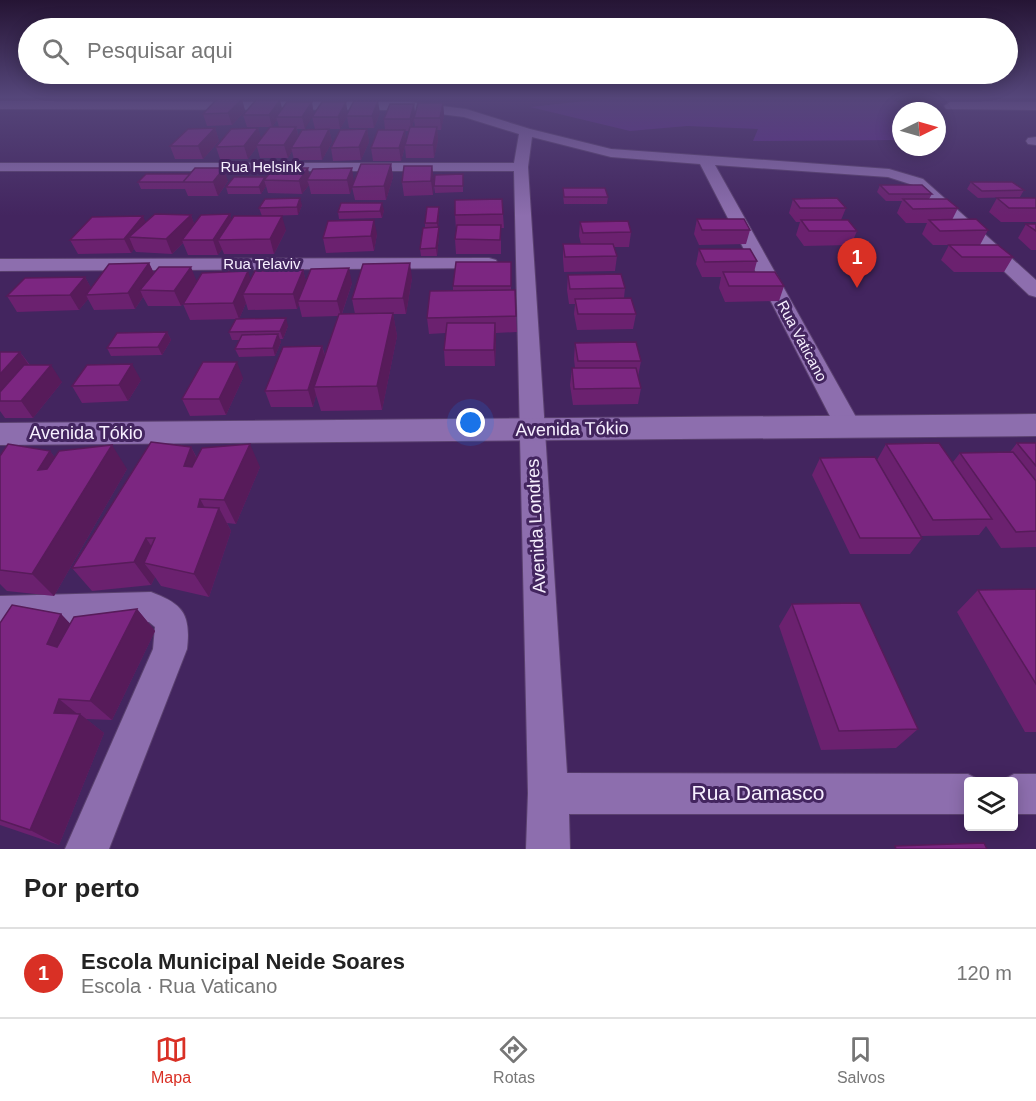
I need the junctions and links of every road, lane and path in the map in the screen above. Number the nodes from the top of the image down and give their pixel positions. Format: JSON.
{"nodes":[{"id":1,"x":525,"y":138,"type":"edge"},
{"id":2,"x":549,"y":138,"type":"edge"},
{"id":3,"x":705,"y":160,"type":"junction"},
{"id":4,"x":0,"y":166,"type":"edge"},
{"id":5,"x":521,"y":167,"type":"junction"},
{"id":6,"x":525,"y":264,"type":"junction"},
{"id":7,"x":0,"y":265,"type":"edge"},
{"id":8,"x":1036,"y":291,"type":"edge"},
{"id":9,"x":1036,"y":425,"type":"edge"},
{"id":10,"x":848,"y":426,"type":"junction"},
{"id":11,"x":532,"y":429,"type":"junction"},
{"id":12,"x":0,"y":434,"type":"edge"},
{"id":13,"x":0,"y":611,"type":"edge"},
{"id":14,"x":548,"y":793,"type":"junction"},
{"id":15,"x":964,"y":794,"type":"edge"},
{"id":16,"x":1018,"y":794,"type":"edge"},
{"id":17,"x":1036,"y":794,"type":"edge"},
{"id":18,"x":87,"y":849,"type":"edge"},
{"id":19,"x":548,"y":849,"type":"edge"}],
"edges":[{"from":1,"to":5,"type":"street","name":"Avenida Londres"},
{"from":2,"to":3,"type":"street"},
{"from":3,"to":8,"type":"street"},
{"from":3,"to":10,"type":"street","name":"Rua Vaticano"},
{"from":4,"to":5,"type":"street","name":"Rua Helsink"},
{"from":5,"to":6,"type":"street","name":"Avenida Londres"},
{"from":6,"to":7,"type":"street","name":"Rua Telaviv"},
{"from":6,"to":11,"type":"street","name":"Avenida Londres"},
{"from":9,"to":10,"type":"street","name":"Avenida Tókio"},
{"from":10,"to":11,"type":"street","name":"Avenida Tókio"},
{"from":11,"to":12,"type":"street","name":"Avenida Tókio"},
{"from":11,"to":14,"type":"street","name":"Avenida Londres"},
{"from":13,"to":18,"type":"street"},
{"from":14,"to":15,"type":"street","name":"Rua Damasco"},
{"from":14,"to":19,"type":"street","name":"Avenida Londres"},
{"from":16,"to":17,"type":"street"}]}
